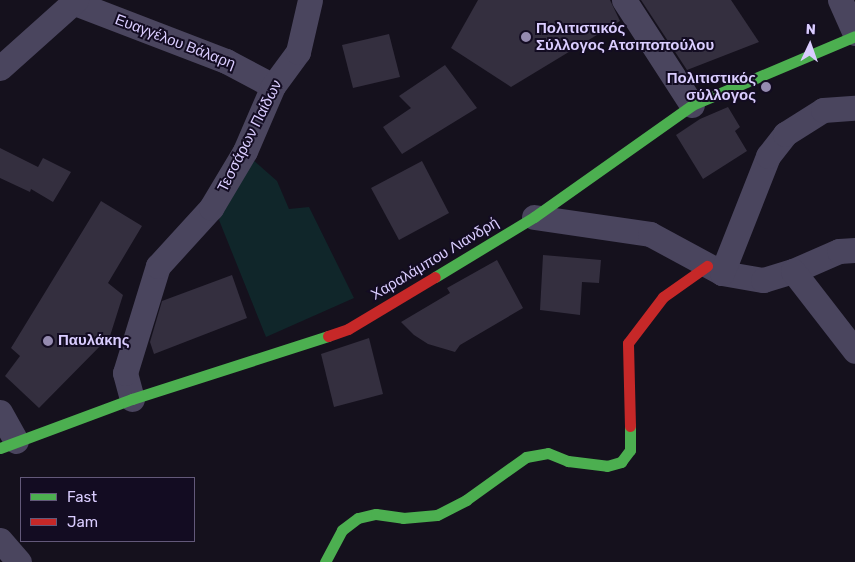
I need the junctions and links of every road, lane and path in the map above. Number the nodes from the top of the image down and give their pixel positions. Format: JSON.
{"nodes":[{"id":1,"x":310,"y":0,"type":"edge"},
{"id":2,"x":624,"y":0,"type":"edge"},
{"id":3,"x":840,"y":0,"type":"edge"},
{"id":4,"x":75,"y":1,"type":"edge"},
{"id":5,"x":855,"y":34,"type":"edge"},
{"id":6,"x":0,"y":68,"type":"edge"},
{"id":7,"x":273,"y":86,"type":"junction"},
{"id":8,"x":692,"y":105,"type":"junction"},
{"id":9,"x":855,"y":108,"type":"edge"},
{"id":10,"x":534,"y":218,"type":"junction"},
{"id":11,"x":855,"y":250,"type":"edge"},
{"id":12,"x":715,"y":269,"type":"junction"},
{"id":13,"x":793,"y":271,"type":"junction"},
{"id":14,"x":855,"y":351,"type":"edge"},
{"id":15,"x":132,"y":400,"type":"junction"},
{"id":16,"x":0,"y":412,"type":"edge"},
{"id":17,"x":8,"y":444,"type":"edge"},
{"id":18,"x":0,"y":540,"type":"edge"},
{"id":19,"x":19,"y":562,"type":"edge"},
{"id":20,"x":324,"y":562,"type":"edge"}],
"edges":[{"from":1,"to":7,"type":"street","name":"Τεσσάρων Παίδων"},
{"from":2,"to":8,"type":"street"},
{"from":3,"to":5,"type":"street"},
{"from":4,"to":6,"type":"street","name":"Ευαγγέλου Βάλαρη"},
{"from":4,"to":7,"type":"street","name":"Ευαγγέλου Βάλαρη"},
{"from":5,"to":8,"type":"main road","name":"Χαραλάμπου Λιανδρή"},
{"from":7,"to":15,"type":"street","name":"Τεσσάρων Παίδων"},
{"from":8,"to":10,"type":"main road","name":"Χαραλάμπου Λιανδρή"},
{"from":9,"to":12,"type":"street"},
{"from":10,"to":12,"type":"street"},
{"from":10,"to":15,"type":"main road","name":"Χαραλάμπου Λιανδρή"},
{"from":11,"to":13,"type":"street"},
{"from":12,"to":13,"type":"street"},
{"from":12,"to":20,"type":"main road"},
{"from":13,"to":14,"type":"street"},
{"from":15,"to":17,"type":"main road","name":"Χαραλάμπου Λιανδρή"},
{"from":16,"to":17,"type":"street"},
{"from":18,"to":19,"type":"street"}]}
